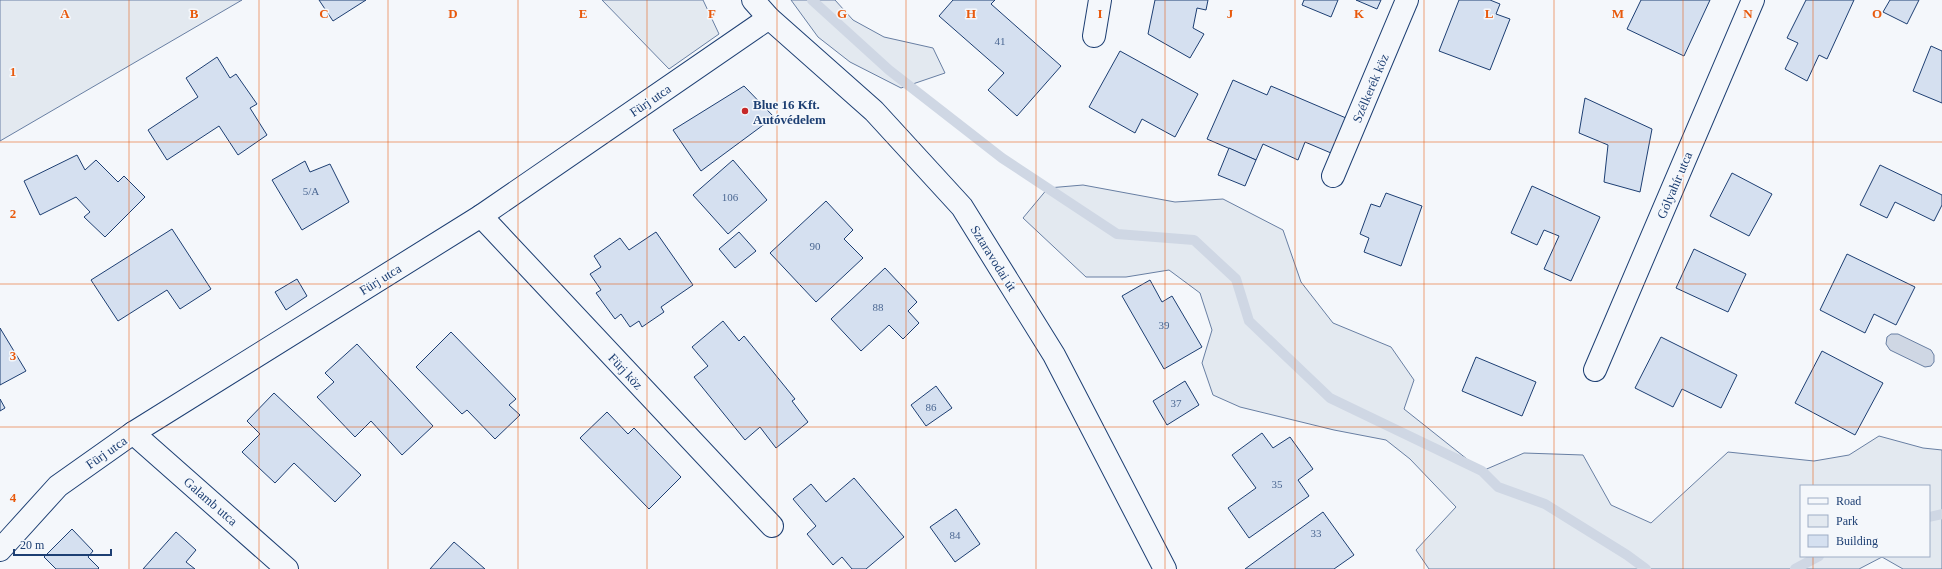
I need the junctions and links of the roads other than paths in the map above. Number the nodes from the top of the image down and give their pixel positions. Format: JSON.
{"nodes":[{"id":1,"x":1100,"y":0,"type":"edge"},
{"id":2,"x":1407,"y":0,"type":"edge"},
{"id":3,"x":1753,"y":0,"type":"edge"},
{"id":4,"x":761,"y":9,"type":"edge"},
{"id":5,"x":1094,"y":36,"type":"dead end"},
{"id":6,"x":1333,"y":176,"type":"dead end"},
{"id":7,"x":481,"y":216,"type":"junction"},
{"id":8,"x":1595,"y":370,"type":"dead end"},
{"id":9,"x":134,"y":433,"type":"junction"},
{"id":10,"x":772,"y":526,"type":"dead end"},
{"id":11,"x":0,"y":550,"type":"edge"},
{"id":12,"x":288,"y":569,"type":"edge"},
{"id":13,"x":1165,"y":569,"type":"edge"}],
"edges":[{"from":1,"to":5,"type":"street"},
{"from":2,"to":6,"type":"street","name":"Szélkerék köz"},
{"from":3,"to":8,"type":"street","name":"Gólyahír utca"},
{"from":4,"to":7,"type":"street","name":"Fürj utca"},
{"from":4,"to":13,"type":"street","name":"Sztaravodai út"},
{"from":7,"to":9,"type":"street","name":"Fürj utca"},
{"from":7,"to":10,"type":"street","name":"Fürj köz"},
{"from":9,"to":11,"type":"street","name":"Fürj utca"},
{"from":9,"to":12,"type":"street","name":"Galamb utca"}]}
